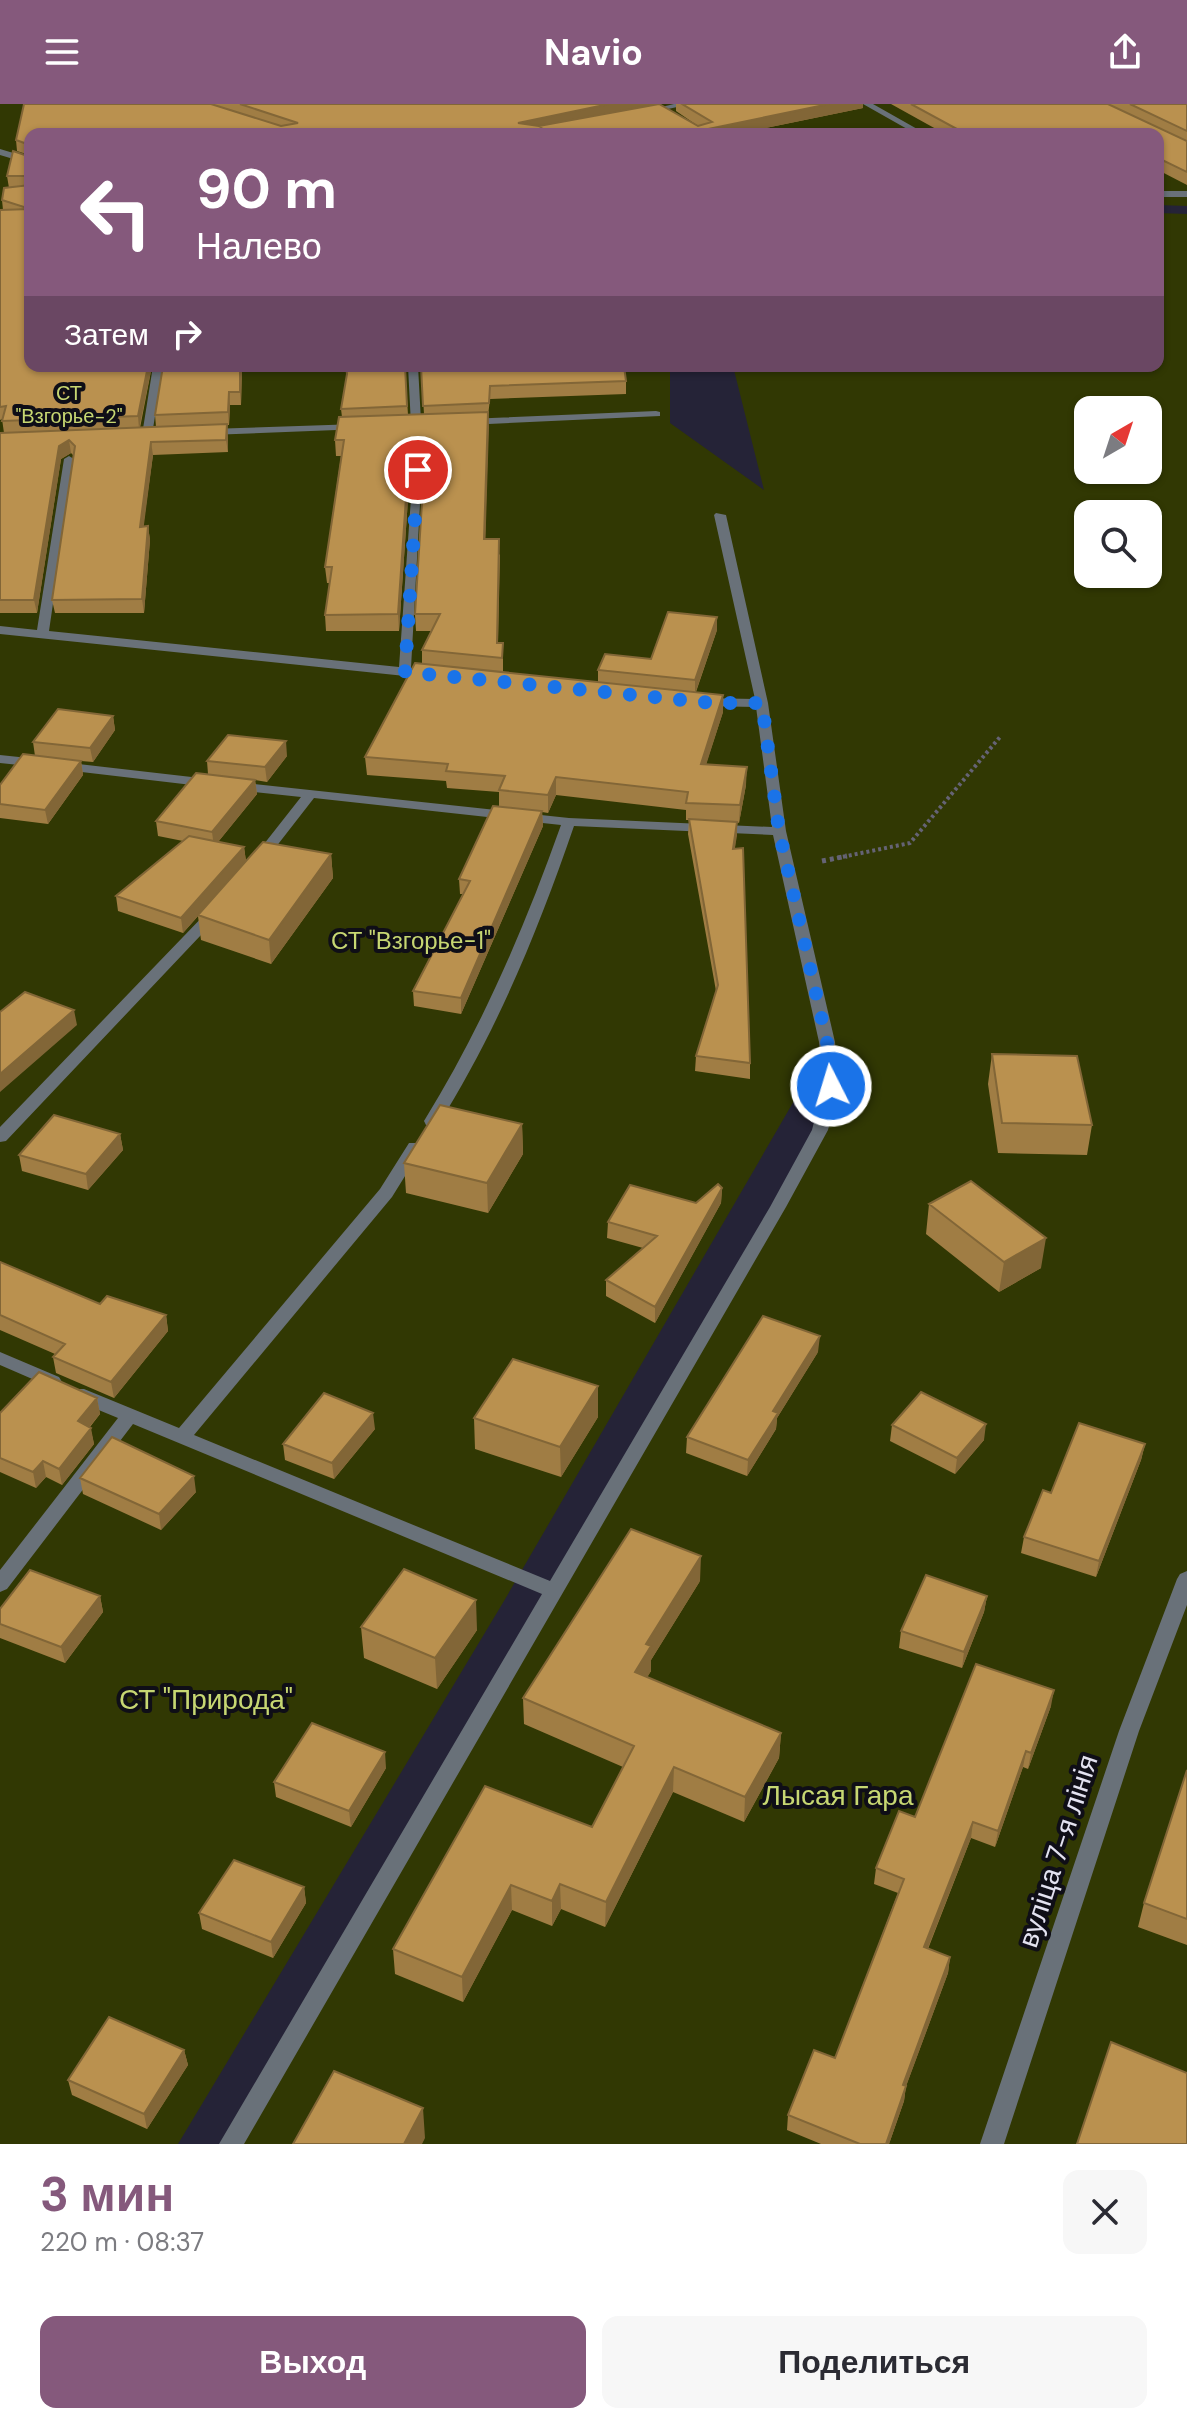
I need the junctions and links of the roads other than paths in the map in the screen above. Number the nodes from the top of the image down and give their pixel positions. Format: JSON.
{"nodes":[{"id":1,"x":652,"y":104,"type":"edge"},
{"id":2,"x":687,"y":104,"type":"edge"},
{"id":3,"x":867,"y":104,"type":"edge"},
{"id":4,"x":661,"y":109,"type":"junction"},
{"id":5,"x":630,"y":115,"type":"edge"},
{"id":6,"x":672,"y":115,"type":"edge"},
{"id":7,"x":911,"y":128,"type":"edge"},
{"id":8,"x":0,"y":152,"type":"edge"},
{"id":9,"x":24,"y":159,"type":"edge"},
{"id":10,"x":1164,"y":194,"type":"edge"},
{"id":11,"x":1187,"y":194,"type":"edge"},
{"id":12,"x":157,"y":372,"type":"edge"},
{"id":13,"x":413,"y":372,"type":"edge"},
{"id":14,"x":656,"y":414,"type":"dead end"},
{"id":15,"x":446,"y":423,"type":"edge"},
{"id":16,"x":461,"y":423,"type":"edge"},
{"id":17,"x":400,"y":425,"type":"edge"},
{"id":18,"x":416,"y":425,"type":"junction"},
{"id":19,"x":368,"y":426,"type":"edge"},
{"id":20,"x":195,"y":433,"type":"edge"},
{"id":21,"x":163,"y":434,"type":"edge"},
{"id":22,"x":133,"y":435,"type":"edge"},
{"id":23,"x":147,"y":435,"type":"junction"},
{"id":24,"x":69,"y":459,"type":"dead end"},
{"id":25,"x":418,"y":470,"type":"dead end"},
{"id":26,"x":720,"y":515,"type":"dead end"},
{"id":27,"x":0,"y":630,"type":"edge"},
{"id":28,"x":42,"y":634,"type":"junction"},
{"id":29,"x":405,"y":672,"type":"junction"},
{"id":30,"x":451,"y":676,"type":"edge"},
{"id":31,"x":682,"y":700,"type":"edge"},
{"id":32,"x":762,"y":703,"type":"junction"},
{"id":33,"x":0,"y":759,"type":"edge"},
{"id":34,"x":310,"y":795,"type":"junction"},
{"id":35,"x":569,"y":822,"type":"junction"},
{"id":36,"x":779,"y":831,"type":"junction"},
{"id":37,"x":254,"y":866,"type":"edge"},
{"id":38,"x":225,"y":902,"type":"edge"},
{"id":39,"x":0,"y":1137,"type":"edge"},
{"id":40,"x":0,"y":1358,"type":"edge"},
{"id":41,"x":129,"y":1417,"type":"junction"},
{"id":42,"x":181,"y":1438,"type":"junction"},
{"id":43,"x":1187,"y":1579,"type":"edge"},
{"id":44,"x":0,"y":1584,"type":"edge"},
{"id":45,"x":552,"y":1590,"type":"junction"},
{"id":46,"x":231,"y":2144,"type":"edge"},
{"id":47,"x":992,"y":2144,"type":"edge"}],
"edges":[{"from":1,"to":4,"type":"street"},
{"from":2,"to":4,"type":"street"},
{"from":3,"to":7,"type":"street"},
{"from":4,"to":5,"type":"street"},
{"from":4,"to":6,"type":"street"},
{"from":8,"to":9,"type":"street"},
{"from":10,"to":11,"type":"street"},
{"from":12,"to":23,"type":"street"},
{"from":13,"to":18,"type":"street"},
{"from":14,"to":16,"type":"street"},
{"from":15,"to":18,"type":"street"},
{"from":17,"to":18,"type":"street"},
{"from":19,"to":20,"type":"street"},
{"from":21,"to":23,"type":"street"},
{"from":22,"to":23,"type":"street"},
{"from":24,"to":28,"type":"street"},
{"from":25,"to":29,"type":"street"},
{"from":26,"to":32,"type":"street"},
{"from":27,"to":28,"type":"street"},
{"from":28,"to":29,"type":"street"},
{"from":29,"to":30,"type":"street"},
{"from":31,"to":32,"type":"street"},
{"from":32,"to":36,"type":"street"},
{"from":33,"to":34,"type":"street"},
{"from":34,"to":35,"type":"street"},
{"from":34,"to":37,"type":"street"},
{"from":35,"to":36,"type":"street"},
{"from":35,"to":42,"type":"street"},
{"from":36,"to":45,"type":"street"},
{"from":38,"to":39,"type":"street"},
{"from":40,"to":41,"type":"street"},
{"from":41,"to":42,"type":"street"},
{"from":41,"to":44,"type":"street"},
{"from":42,"to":45,"type":"street"},
{"from":43,"to":47,"type":"street","name":"вуліца 7-я лінія"},
{"from":45,"to":46,"type":"street"}]}
